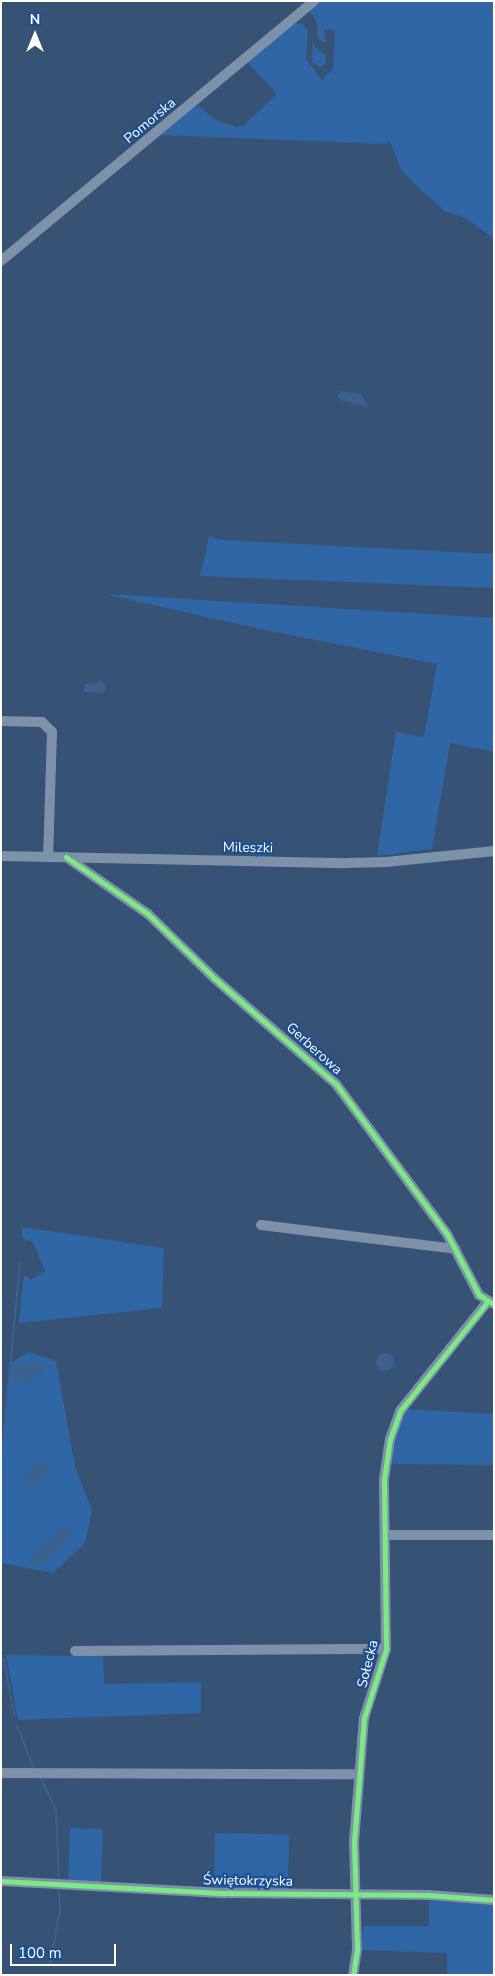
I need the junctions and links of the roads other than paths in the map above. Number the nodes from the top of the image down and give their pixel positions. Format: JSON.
{"nodes":[{"id":1,"x":314,"y":1,"type":"edge"},
{"id":2,"x":1,"y":261,"type":"edge"},
{"id":3,"x":1,"y":721,"type":"edge"},
{"id":4,"x":494,"y":851,"type":"edge"},
{"id":5,"x":1,"y":856,"type":"edge"},
{"id":6,"x":48,"y":857,"type":"junction"},
{"id":7,"x":66,"y":857,"type":"junction"},
{"id":8,"x":261,"y":1225,"type":"dead end"},
{"id":9,"x":456,"y":1249,"type":"junction"},
{"id":10,"x":491,"y":1302,"type":"edge"},
{"id":11,"x":386,"y":1535,"type":"junction"},
{"id":12,"x":494,"y":1535,"type":"edge"},
{"id":13,"x":386,"y":1649,"type":"junction"},
{"id":14,"x":75,"y":1651,"type":"dead end"},
{"id":15,"x":1,"y":1773,"type":"edge"},
{"id":16,"x":359,"y":1774,"type":"junction"},
{"id":17,"x":1,"y":1881,"type":"edge"},
{"id":18,"x":356,"y":1894,"type":"junction"},
{"id":19,"x":494,"y":1900,"type":"edge"},
{"id":20,"x":354,"y":1975,"type":"edge"}],
"edges":[{"from":1,"to":2,"type":"street","name":"Pomorska"},
{"from":3,"to":6,"type":"street"},
{"from":4,"to":7,"type":"street","name":"Mileszki"},
{"from":5,"to":6,"type":"street","name":"Mileszki"},
{"from":6,"to":7,"type":"street","name":"Mileszki"},
{"from":7,"to":9,"type":"street","name":"Gerberowa"},
{"from":8,"to":9,"type":"street"},
{"from":9,"to":10,"type":"street","name":"Gerberowa"},
{"from":10,"to":11,"type":"street","name":"Sołecka"},
{"from":11,"to":12,"type":"street"},
{"from":11,"to":13,"type":"street","name":"Sołecka"},
{"from":13,"to":14,"type":"street"},
{"from":13,"to":16,"type":"street","name":"Sołecka"},
{"from":15,"to":16,"type":"street"},
{"from":16,"to":18,"type":"street","name":"Sołecka"},
{"from":17,"to":18,"type":"street","name":"Świętokrzyska"},
{"from":18,"to":19,"type":"street","name":"Świętokrzyska"},
{"from":18,"to":20,"type":"street","name":"Sołecka"}]}
